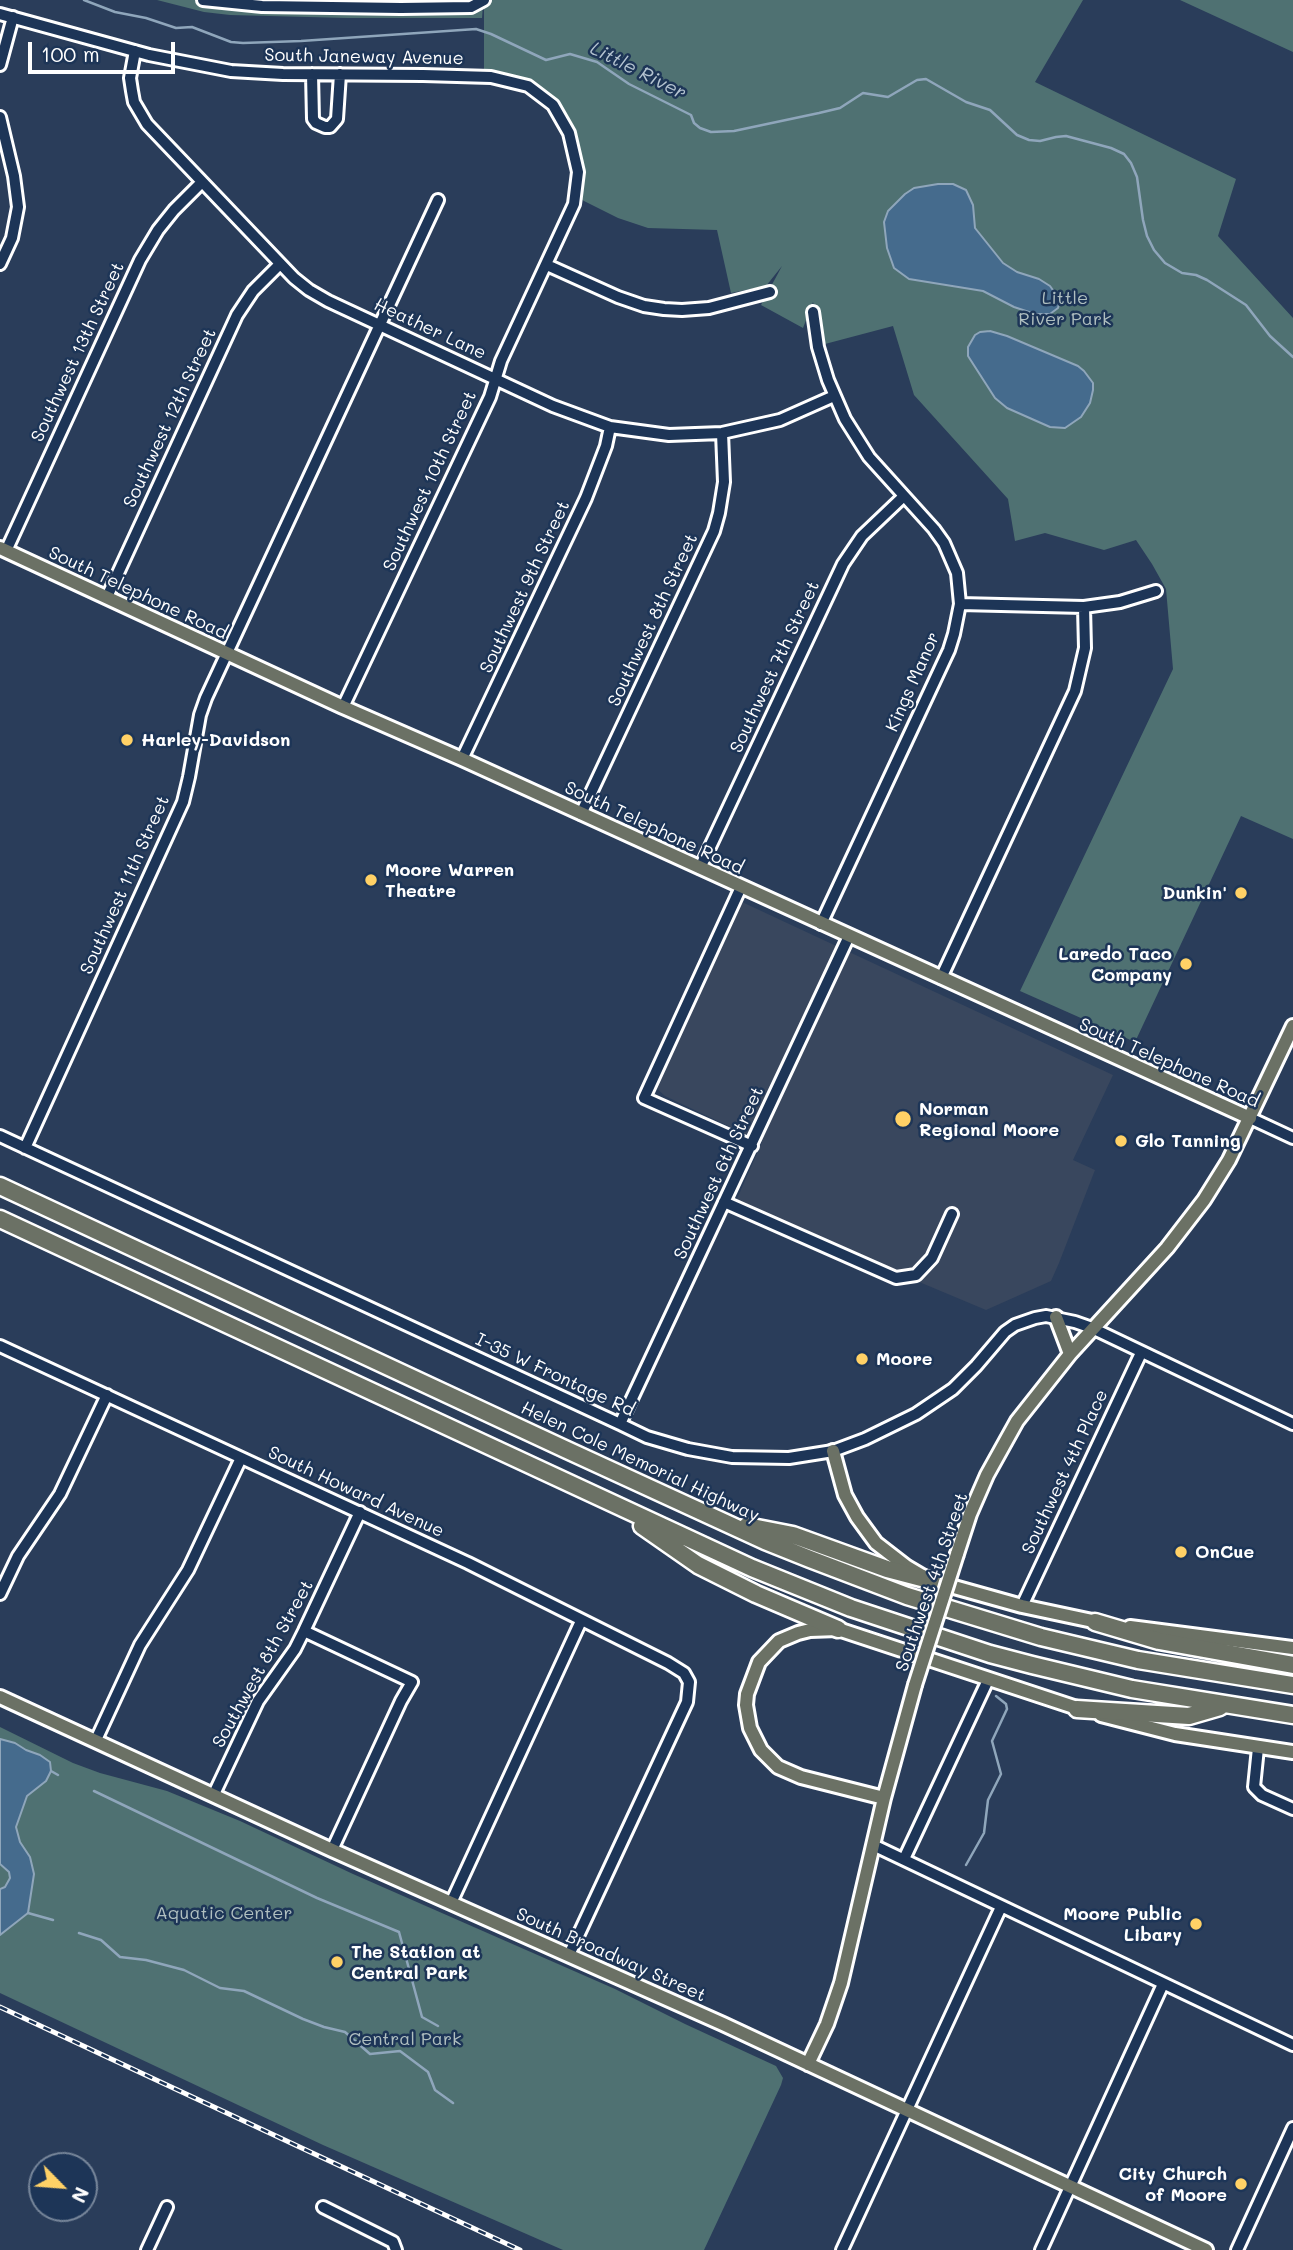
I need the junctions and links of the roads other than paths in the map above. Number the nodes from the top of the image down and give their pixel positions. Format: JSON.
{"nodes":[{"id":1,"x":203,"y":0,"type":"edge"},
{"id":2,"x":483,"y":1,"type":"edge"},
{"id":3,"x":255,"y":3,"type":"edge"},
{"id":4,"x":0,"y":14,"type":"edge"},
{"id":5,"x":13,"y":17,"type":"junction"},
{"id":6,"x":135,"y":51,"type":"junction"},
{"id":7,"x":0,"y":65,"type":"edge"},
{"id":8,"x":312,"y":74,"type":"junction"},
{"id":9,"x":340,"y":74,"type":"junction"},
{"id":10,"x":0,"y":117,"type":"edge"},
{"id":11,"x":202,"y":182,"type":"junction"},
{"id":12,"x":438,"y":200,"type":"dead end"},
{"id":13,"x":563,"y":230,"type":"joint"},
{"id":14,"x":0,"y":264,"type":"edge"},
{"id":15,"x":280,"y":264,"type":"junction"},
{"id":16,"x":547,"y":265,"type":"junction"},
{"id":17,"x":771,"y":292,"type":"dead end"},
{"id":18,"x":813,"y":312,"type":"dead end"},
{"id":19,"x":380,"y":325,"type":"junction"},
{"id":20,"x":496,"y":379,"type":"junction"},
{"id":21,"x":834,"y":396,"type":"junction"},
{"id":22,"x":610,"y":428,"type":"junction"},
{"id":23,"x":722,"y":433,"type":"junction"},
{"id":24,"x":904,"y":496,"type":"junction"},
{"id":25,"x":3,"y":550,"type":"edge"},
{"id":26,"x":1156,"y":592,"type":"dead end"},
{"id":27,"x":107,"y":597,"type":"junction"},
{"id":28,"x":960,"y":604,"type":"junction"},
{"id":29,"x":1084,"y":607,"type":"junction"},
{"id":30,"x":227,"y":653,"type":"junction"},
{"id":31,"x":343,"y":707,"type":"junction"},
{"id":32,"x":462,"y":759,"type":"junction"},
{"id":33,"x":581,"y":814,"type":"junction"},
{"id":34,"x":700,"y":868,"type":"junction"},
{"id":35,"x":741,"y":887,"type":"junction"},
{"id":36,"x":821,"y":924,"type":"junction"},
{"id":37,"x":849,"y":936,"type":"junction"},
{"id":38,"x":941,"y":978,"type":"junction"},
{"id":39,"x":1293,"y":1026,"type":"edge"},
{"id":40,"x":1250,"y":1118,"type":"junction"},
{"id":41,"x":0,"y":1136,"type":"edge"},
{"id":42,"x":1293,"y":1138,"type":"edge"},
{"id":43,"x":752,"y":1146,"type":"junction"},
{"id":44,"x":25,"y":1148,"type":"junction"},
{"id":45,"x":0,"y":1186,"type":"edge"},
{"id":46,"x":724,"y":1202,"type":"junction"},
{"id":47,"x":952,"y":1214,"type":"dead end"},
{"id":48,"x":0,"y":1219,"type":"edge"},
{"id":49,"x":1056,"y":1317,"type":"junction"},
{"id":50,"x":1092,"y":1328,"type":"junction"},
{"id":51,"x":0,"y":1346,"type":"edge"},
{"id":52,"x":1141,"y":1353,"type":"junction"},
{"id":53,"x":1070,"y":1354,"type":"junction"},
{"id":54,"x":107,"y":1395,"type":"junction"},
{"id":55,"x":1292,"y":1421,"type":"edge"},
{"id":56,"x":620,"y":1424,"type":"junction"},
{"id":57,"x":833,"y":1451,"type":"junction"},
{"id":58,"x":241,"y":1458,"type":"junction"},
{"id":59,"x":606,"y":1500,"type":"junction"},
{"id":60,"x":360,"y":1512,"type":"junction"},
{"id":61,"x":718,"y":1519,"type":"junction"},
{"id":62,"x":929,"y":1580,"type":"junction"},
{"id":63,"x":0,"y":1594,"type":"edge"},
{"id":64,"x":1022,"y":1606,"type":"junction"},
{"id":65,"x":581,"y":1620,"type":"junction"},
{"id":66,"x":1095,"y":1622,"type":"junction"},
{"id":67,"x":838,"y":1629,"type":"junction"},
{"id":68,"x":304,"y":1631,"type":"junction"},
{"id":69,"x":1293,"y":1648,"type":"edge"},
{"id":70,"x":1293,"y":1665,"type":"edge"},
{"id":71,"x":988,"y":1680,"type":"junction"},
{"id":72,"x":1293,"y":1685,"type":"edge"},
{"id":73,"x":0,"y":1697,"type":"edge"},
{"id":74,"x":1225,"y":1705,"type":"junction"},
{"id":75,"x":1077,"y":1709,"type":"junction"},
{"id":76,"x":1293,"y":1715,"type":"edge"},
{"id":77,"x":96,"y":1740,"type":"junction"},
{"id":78,"x":1258,"y":1748,"type":"junction"},
{"id":79,"x":1293,"y":1752,"type":"edge"},
{"id":80,"x":214,"y":1794,"type":"junction"},
{"id":81,"x":884,"y":1798,"type":"junction"},
{"id":82,"x":1293,"y":1809,"type":"edge"},
{"id":83,"x":873,"y":1845,"type":"junction"},
{"id":84,"x":332,"y":1850,"type":"junction"},
{"id":85,"x":904,"y":1859,"type":"junction"},
{"id":86,"x":451,"y":1903,"type":"junction"},
{"id":87,"x":1001,"y":1908,"type":"junction"},
{"id":88,"x":569,"y":1955,"type":"junction"},
{"id":89,"x":1163,"y":1984,"type":"junction"},
{"id":90,"x":1293,"y":2045,"type":"edge"},
{"id":91,"x":808,"y":2064,"type":"junction"},
{"id":92,"x":907,"y":2110,"type":"junction"},
{"id":93,"x":1293,"y":2128,"type":"edge"},
{"id":94,"x":1070,"y":2186,"type":"junction"},
{"id":95,"x":167,"y":2207,"type":"dead end"},
{"id":96,"x":323,"y":2207,"type":"dead end"},
{"id":97,"x":147,"y":2250,"type":"edge"},
{"id":98,"x":396,"y":2250,"type":"edge"},
{"id":99,"x":842,"y":2250,"type":"edge"},
{"id":100,"x":1041,"y":2250,"type":"edge"},
{"id":101,"x":1206,"y":2250,"type":"edge"},
{"id":102,"x":1237,"y":2250,"type":"edge"}],
"edges":[{"from":1,"to":3,"type":"street"},
{"from":2,"to":3,"type":"street"},
{"from":4,"to":5,"type":"street","name":"South Janeway Avenue"},
{"from":5,"to":6,"type":"street","name":"South Janeway Avenue"},
{"from":5,"to":7,"type":"street"},
{"from":6,"to":8,"type":"street","name":"South Janeway Avenue"},
{"from":6,"to":11,"type":"street","name":"Heather Lane"},
{"from":8,"to":9,"type":"street","name":"South Janeway Avenue"},
{"from":8,"to":9,"type":"street"},
{"from":9,"to":13,"type":"street","name":"South Janeway Avenue"},
{"from":10,"to":14,"type":"street"},
{"from":11,"to":15,"type":"street","name":"Heather Lane"},
{"from":11,"to":25,"type":"street","name":"Southwest 13th Street"},
{"from":12,"to":19,"type":"street","name":"Southwest 11th Street"},
{"from":13,"to":16,"type":"street","name":"Southwest 10th Street"},
{"from":15,"to":19,"type":"street","name":"Heather Lane"},
{"from":15,"to":27,"type":"street","name":"Southwest 12th Street"},
{"from":16,"to":17,"type":"street"},
{"from":16,"to":20,"type":"street","name":"Southwest 10th Street"},
{"from":18,"to":21,"type":"street","name":"Kings Manor"},
{"from":19,"to":20,"type":"street","name":"Heather Lane"},
{"from":19,"to":30,"type":"street","name":"Southwest 11th Street"},
{"from":20,"to":22,"type":"street","name":"Heather Lane"},
{"from":20,"to":31,"type":"street","name":"Southwest 10th Street"},
{"from":21,"to":23,"type":"street","name":"Heather Lane"},
{"from":21,"to":24,"type":"street","name":"Kings Manor"},
{"from":22,"to":23,"type":"street","name":"Heather Lane"},
{"from":22,"to":32,"type":"street","name":"Southwest 9th Street"},
{"from":23,"to":33,"type":"street","name":"Southwest 8th Street"},
{"from":24,"to":28,"type":"street","name":"Kings Manor"},
{"from":24,"to":34,"type":"street","name":"Southwest 7th Street"},
{"from":25,"to":27,"type":"main road","name":"South Telephone Road"},
{"from":26,"to":29,"type":"street"},
{"from":27,"to":30,"type":"main road","name":"South Telephone Road"},
{"from":28,"to":29,"type":"street"},
{"from":28,"to":36,"type":"street","name":"Kings Manor"},
{"from":29,"to":38,"type":"street"},
{"from":30,"to":31,"type":"main road","name":"South Telephone Road"},
{"from":30,"to":44,"type":"street","name":"Southwest 11th Street"},
{"from":31,"to":32,"type":"main road","name":"South Telephone Road"},
{"from":32,"to":33,"type":"main road","name":"South Telephone Road"},
{"from":33,"to":34,"type":"main road","name":"South Telephone Road"},
{"from":34,"to":35,"type":"main road","name":"South Telephone Road"},
{"from":35,"to":36,"type":"main road","name":"South Telephone Road"},
{"from":35,"to":43,"type":"street"},
{"from":36,"to":37,"type":"main road","name":"South Telephone Road"},
{"from":37,"to":38,"type":"main road","name":"South Telephone Road"},
{"from":37,"to":43,"type":"street","name":"Southwest 6th Street"},
{"from":38,"to":40,"type":"main road","name":"South Telephone Road"},
{"from":39,"to":40,"type":"main road","name":"Southwest 4th Street"},
{"from":40,"to":42,"type":"street","name":"South Telephone Road"},
{"from":40,"to":50,"type":"main road","name":"Southwest 4th Street"},
{"from":41,"to":44,"type":"street","name":"I-35 W Frontage Rd"},
{"from":43,"to":46,"type":"street","name":"Southwest 6th Street"},
{"from":44,"to":56,"type":"street","name":"I-35 W Frontage Rd"},
{"from":45,"to":61,"type":"highway","name":"Helen Cole Memorial Highway"},
{"from":46,"to":47,"type":"street"},
{"from":46,"to":56,"type":"street","name":"Southwest 6th Street"},
{"from":48,"to":59,"type":"highway"},
{"from":49,"to":50,"type":"street","name":"I-35 W Frontage Rd"},
{"from":49,"to":53,"type":"main road"},
{"from":49,"to":57,"type":"street","name":"I-35 W Frontage Rd"},
{"from":50,"to":52,"type":"street","name":"I-35 W Frontage Rd"},
{"from":50,"to":53,"type":"main road","name":"Southwest 4th Street"},
{"from":51,"to":54,"type":"street","name":"South Howard Avenue"},
{"from":52,"to":55,"type":"street","name":"I-35 W Frontage Rd"},
{"from":52,"to":64,"type":"street","name":"Southwest 4th Place"},
{"from":53,"to":81,"type":"main road","name":"Southwest 4th Street","bridge":true},
{"from":54,"to":58,"type":"street","name":"South Howard Avenue"},
{"from":54,"to":63,"type":"street"},
{"from":56,"to":57,"type":"street","name":"I-35 W Frontage Rd"},
{"from":57,"to":62,"type":"main road"},
{"from":58,"to":60,"type":"street","name":"South Howard Avenue"},
{"from":58,"to":77,"type":"street"},
{"from":59,"to":67,"type":"highway"},
{"from":59,"to":74,"type":"highway"},
{"from":60,"to":65,"type":"street","name":"South Howard Avenue"},
{"from":60,"to":68,"type":"street","name":"Southwest 8th Street"},
{"from":61,"to":62,"type":"highway"},
{"from":61,"to":72,"type":"highway","name":"Helen Cole Memorial Highway"},
{"from":62,"to":64,"type":"main road"},
{"from":64,"to":66,"type":"main road"},
{"from":65,"to":86,"type":"street"},
{"from":65,"to":88,"type":"street","name":"South Howard Avenue"},
{"from":66,"to":69,"type":"main road"},
{"from":66,"to":70,"type":"highway"},
{"from":67,"to":71,"type":"main road"},
{"from":67,"to":81,"type":"main road"},
{"from":68,"to":80,"type":"street","name":"Southwest 8th Street"},
{"from":68,"to":84,"type":"street"},
{"from":71,"to":75,"type":"main road"},
{"from":71,"to":85,"type":"street"},
{"from":73,"to":77,"type":"main road","name":"South Broadway Street"},
{"from":74,"to":75,"type":"highway"},
{"from":74,"to":76,"type":"highway"},
{"from":75,"to":78,"type":"main road"},
{"from":77,"to":80,"type":"main road","name":"South Broadway Street"},
{"from":78,"to":79,"type":"main road"},
{"from":78,"to":82,"type":"street"},
{"from":80,"to":84,"type":"main road","name":"South Broadway Street"},
{"from":81,"to":83,"type":"main road","name":"Southwest 4th Street"},
{"from":83,"to":85,"type":"street"},
{"from":83,"to":91,"type":"main road","name":"Southwest 4th Street"},
{"from":84,"to":86,"type":"main road","name":"South Broadway Street"},
{"from":85,"to":87,"type":"street"},
{"from":86,"to":88,"type":"main road","name":"South Broadway Street"},
{"from":87,"to":89,"type":"street"},
{"from":87,"to":92,"type":"street"},
{"from":88,"to":91,"type":"main road","name":"South Broadway Street"},
{"from":89,"to":90,"type":"street"},
{"from":89,"to":94,"type":"street"},
{"from":91,"to":92,"type":"main road","name":"South Broadway Street"},
{"from":92,"to":94,"type":"main road","name":"South Broadway Street"},
{"from":92,"to":99,"type":"street"},
{"from":93,"to":102,"type":"street"},
{"from":94,"to":100,"type":"street"},
{"from":94,"to":101,"type":"main road","name":"South Broadway Street"},
{"from":95,"to":97,"type":"street"},
{"from":96,"to":98,"type":"street"}]}
